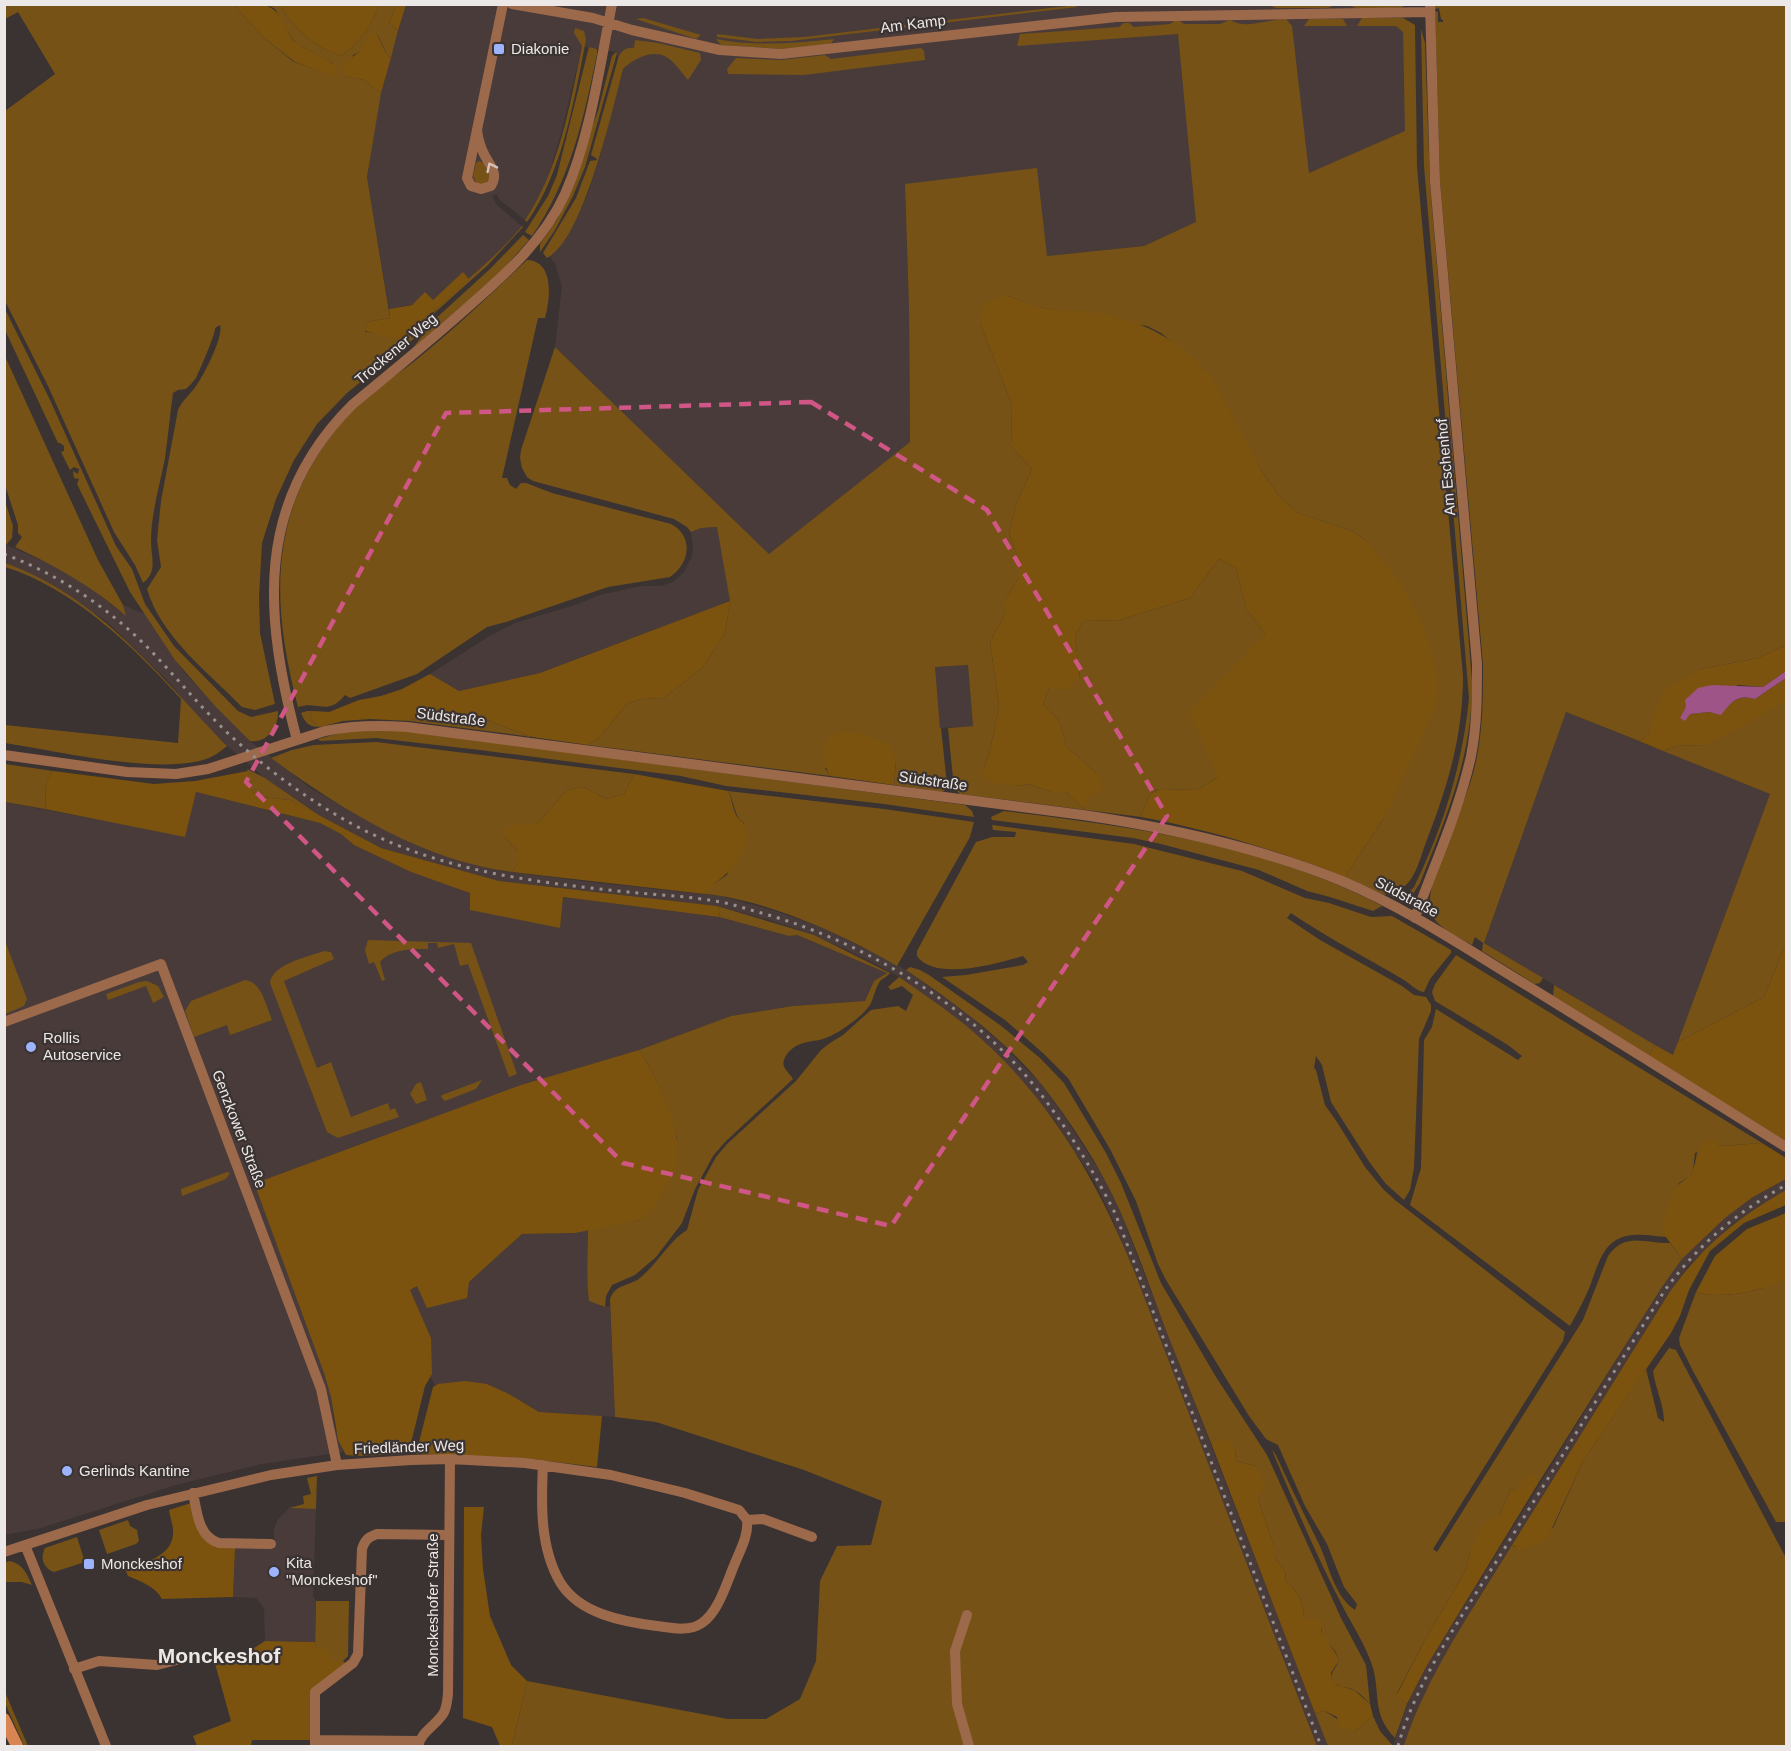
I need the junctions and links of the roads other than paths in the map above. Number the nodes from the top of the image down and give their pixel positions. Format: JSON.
{"nodes":[{"id":1,"x":503,"y":4,"type":"edge"},
{"id":2,"x":512,"y":4,"type":"edge"},
{"id":3,"x":612,"y":4,"type":"edge"},
{"id":4,"x":1430,"y":8,"type":"edge"},
{"id":5,"x":609,"y":23,"type":"junction"},
{"id":6,"x":477,"y":130,"type":"junction"},
{"id":7,"x":297,"y":740,"type":"junction"},
{"id":8,"x":4,"y":755,"type":"edge"},
{"id":9,"x":1415,"y":918,"type":"junction"},
{"id":10,"x":4,"y":1022,"type":"edge"},
{"id":11,"x":1786,"y":1147,"type":"edge"},
{"id":12,"x":450,"y":1459,"type":"junction"},
{"id":13,"x":337,"y":1465,"type":"junction"},
{"id":14,"x":543,"y":1465,"type":"junction"},
{"id":15,"x":193,"y":1493,"type":"junction"},
{"id":16,"x":747,"y":1520,"type":"junction"},
{"id":17,"x":448,"y":1535,"type":"junction"},
{"id":18,"x":812,"y":1537,"type":"dead end"},
{"id":19,"x":271,"y":1544,"type":"dead end"},
{"id":20,"x":25,"y":1545,"type":"junction"},
{"id":21,"x":4,"y":1552,"type":"edge"},
{"id":22,"x":967,"y":1615,"type":"dead end"},
{"id":23,"x":196,"y":1655,"type":"dead end"},
{"id":24,"x":74,"y":1669,"type":"junction"},
{"id":25,"x":4,"y":1719,"type":"edge"},
{"id":26,"x":315,"y":1743,"type":"edge"},
{"id":27,"x":419,"y":1744,"type":"edge"},
{"id":28,"x":17,"y":1746,"type":"edge"},
{"id":29,"x":106,"y":1746,"type":"edge"},
{"id":30,"x":969,"y":1746,"type":"edge"}],
"edges":[{"from":1,"to":6,"type":"street"},
{"from":2,"to":5,"type":"street","name":"Am Kamp"},
{"from":3,"to":5,"type":"street","name":"Trockener Weg"},
{"from":4,"to":5,"type":"street","name":"Am Kamp"},
{"from":4,"to":9,"type":"street","name":"Am Eschenhof"},
{"from":5,"to":7,"type":"street","name":"Trockener Weg"},
{"from":6,"to":6,"type":"street","one_way":true},
{"from":7,"to":8,"type":"street","name":"Südstraße"},
{"from":7,"to":9,"type":"street","name":"Südstraße"},
{"from":9,"to":11,"type":"street","name":"Südstraße"},
{"from":10,"to":13,"type":"street","name":"Genzkower Straße"},
{"from":12,"to":13,"type":"street","name":"Friedländer Weg"},
{"from":12,"to":14,"type":"street","name":"Friedländer Weg"},
{"from":12,"to":17,"type":"street","name":"Monckeshofer Straße"},
{"from":13,"to":15,"type":"street","name":"Friedländer Weg"},
{"from":14,"to":16,"type":"street","name":"Friedländer Weg"},
{"from":14,"to":16,"type":"street"},
{"from":15,"to":19,"type":"street"},
{"from":15,"to":20,"type":"street","name":"Friedländer Weg"},
{"from":16,"to":18,"type":"street","name":"Friedländer Weg"},
{"from":17,"to":26,"type":"street"},
{"from":17,"to":27,"type":"street","name":"Monckeshofer Straße"},
{"from":20,"to":21,"type":"street","name":"Friedländer Weg"},
{"from":20,"to":24,"type":"street"},
{"from":22,"to":30,"type":"street"},
{"from":23,"to":24,"type":"street"},
{"from":24,"to":29,"type":"street"},
{"from":25,"to":28,"type":"main road"},
{"from":26,"to":27,"type":"street","name":"Monckeshofer Straße"}]}
